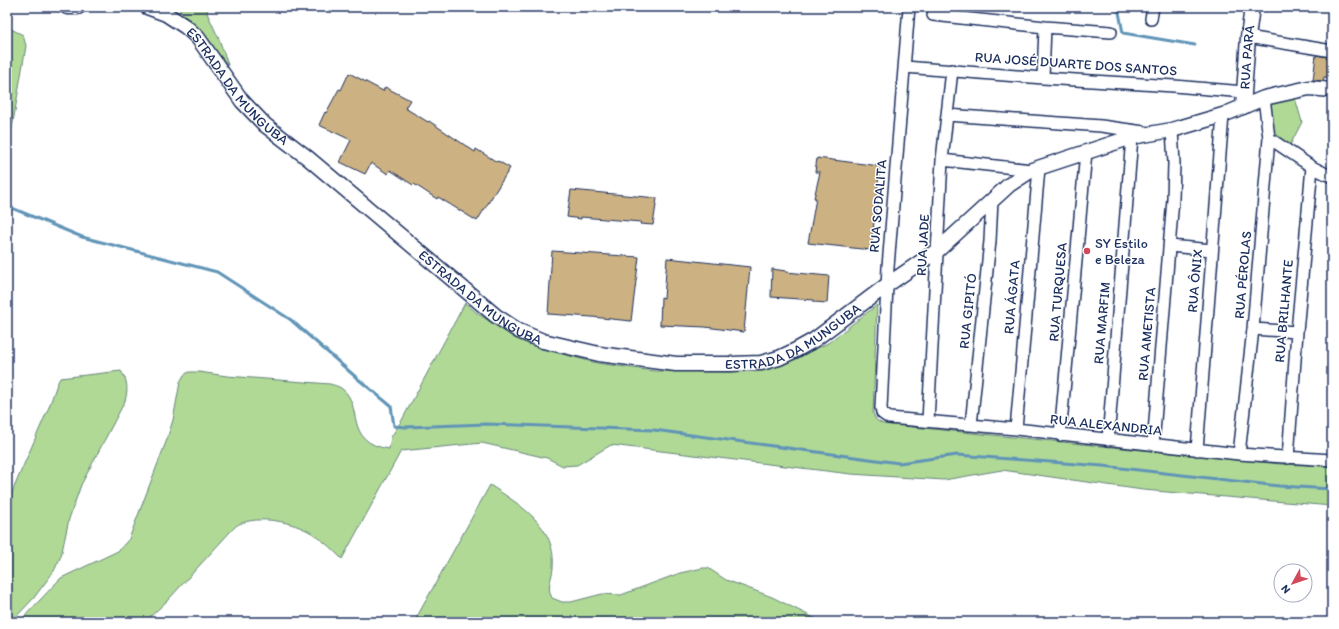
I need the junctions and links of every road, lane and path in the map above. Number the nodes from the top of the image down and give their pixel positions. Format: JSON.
{"nodes":[{"id":1,"x":67,"y":7,"type":"edge"},
{"id":2,"x":78,"y":7,"type":"edge"},
{"id":3,"x":147,"y":7,"type":"edge"},
{"id":4,"x":909,"y":7,"type":"edge"},
{"id":5,"x":1153,"y":7,"type":"edge"},
{"id":6,"x":1252,"y":7,"type":"edge"},
{"id":7,"x":933,"y":15,"type":"dead end"},
{"id":8,"x":1151,"y":18,"type":"dead end"},
{"id":9,"x":1045,"y":26,"type":"junction"},
{"id":10,"x":1111,"y":32,"type":"dead end"},
{"id":11,"x":1248,"y":37,"type":"junction"},
{"id":12,"x":1332,"y":51,"type":"edge"},
{"id":13,"x":905,"y":67,"type":"junction"},
{"id":14,"x":952,"y":70,"type":"junction"},
{"id":15,"x":1043,"y":78,"type":"junction"},
{"id":16,"x":1332,"y":90,"type":"edge"},
{"id":17,"x":1244,"y":92,"type":"junction"},
{"id":18,"x":1264,"y":98,"type":"junction"},
{"id":19,"x":1243,"y":107,"type":"junction"},
{"id":20,"x":947,"y":115,"type":"junction"},
{"id":21,"x":1223,"y":115,"type":"junction"},
{"id":22,"x":1172,"y":130,"type":"junction"},
{"id":23,"x":1153,"y":134,"type":"junction"},
{"id":24,"x":1132,"y":137,"type":"junction"},
{"id":25,"x":1269,"y":138,"type":"junction"},
{"id":26,"x":1086,"y":152,"type":"junction"},
{"id":27,"x":942,"y":160,"type":"junction"},
{"id":28,"x":1312,"y":167,"type":"junction"},
{"id":29,"x":1035,"y":169,"type":"junction"},
{"id":30,"x":1332,"y":177,"type":"edge"},
{"id":31,"x":992,"y":200,"type":"junction"},
{"id":32,"x":1170,"y":246,"type":"junction"},
{"id":33,"x":938,"y":250,"type":"junction"},
{"id":34,"x":1212,"y":250,"type":"junction"},
{"id":35,"x":887,"y":285,"type":"junction"},
{"id":36,"x":1254,"y":329,"type":"junction"},
{"id":37,"x":1296,"y":332,"type":"junction"},
{"id":38,"x":881,"y":408,"type":"joint"},
{"id":39,"x":928,"y":421,"type":"junction"},
{"id":40,"x":971,"y":426,"type":"junction"},
{"id":41,"x":1016,"y":429,"type":"junction"},
{"id":42,"x":1060,"y":435,"type":"junction"},
{"id":43,"x":1108,"y":440,"type":"junction"},
{"id":44,"x":1153,"y":445,"type":"junction"},
{"id":45,"x":1196,"y":450,"type":"junction"},
{"id":46,"x":1239,"y":454,"type":"junction"},
{"id":47,"x":1288,"y":458,"type":"junction"},
{"id":48,"x":1332,"y":460,"type":"edge"}],
"edges":[{"from":1,"to":2,"type":"main road"},
{"from":3,"to":35,"type":"main road","name":"ESTRADA DA MUNGUBA"},
{"from":4,"to":13,"type":"street","name":"RUA SODALITA"},
{"from":5,"to":8,"type":"street"},
{"from":6,"to":11,"type":"main road","name":"RUA PARÁ"},
{"from":7,"to":9,"type":"street"},
{"from":9,"to":10,"type":"street"},
{"from":9,"to":15,"type":"street"},
{"from":11,"to":12,"type":"street"},
{"from":11,"to":17,"type":"main road","name":"RUA PARÁ"},
{"from":13,"to":14,"type":"street","name":"RUA JOSÉ DUARTE DOS SANTOS"},
{"from":13,"to":35,"type":"street","name":"RUA SODALITA"},
{"from":14,"to":15,"type":"street","name":"RUA JOSÉ DUARTE DOS SANTOS"},
{"from":14,"to":20,"type":"street","name":"RUA JADE"},
{"from":15,"to":17,"type":"street","name":"RUA JOSÉ DUARTE DOS SANTOS"},
{"from":16,"to":18,"type":"main road","name":"ESTRADA DA MUNGUBA"},
{"from":17,"to":19,"type":"main road","name":"RUA PARÁ"},
{"from":18,"to":19,"type":"main road","name":"ESTRADA DA MUNGUBA"},
{"from":18,"to":25,"type":"street","name":"RUA PÉROLAS"},
{"from":19,"to":21,"type":"main road","name":"ESTRADA DA MUNGUBA"},
{"from":20,"to":23,"type":"street"},
{"from":20,"to":27,"type":"street","name":"RUA JADE"},
{"from":21,"to":22,"type":"main road","name":"ESTRADA DA MUNGUBA"},
{"from":21,"to":34,"type":"street","name":"RUA ÔNIX"},
{"from":22,"to":23,"type":"main road","name":"ESTRADA DA MUNGUBA"},
{"from":22,"to":32,"type":"street","name":"RUA AMETISTA"},
{"from":23,"to":24,"type":"main road","name":"ESTRADA DA MUNGUBA"},
{"from":24,"to":26,"type":"main road","name":"ESTRADA DA MUNGUBA"},
{"from":24,"to":43,"type":"street","name":"RUA MARFIM"},
{"from":25,"to":28,"type":"street"},
{"from":25,"to":36,"type":"street","name":"RUA PÉROLAS"},
{"from":26,"to":29,"type":"main road","name":"ESTRADA DA MUNGUBA"},
{"from":26,"to":42,"type":"street","name":"RUA TURQUESA"},
{"from":27,"to":29,"type":"street"},
{"from":27,"to":33,"type":"street","name":"RUA JADE"},
{"from":28,"to":30,"type":"street"},
{"from":28,"to":37,"type":"street","name":"RUA BRILHANTE"},
{"from":29,"to":31,"type":"main road","name":"ESTRADA DA MUNGUBA"},
{"from":29,"to":41,"type":"street","name":"RUA ÁGATA"},
{"from":31,"to":33,"type":"main road","name":"ESTRADA DA MUNGUBA"},
{"from":31,"to":40,"type":"street","name":"RUA GIPITÓ"},
{"from":32,"to":34,"type":"street"},
{"from":32,"to":44,"type":"street","name":"RUA AMETISTA"},
{"from":33,"to":35,"type":"main road","name":"ESTRADA DA MUNGUBA"},
{"from":33,"to":39,"type":"street","name":"RUA JADE"},
{"from":34,"to":45,"type":"street","name":"RUA ÔNIX"},
{"from":35,"to":38,"type":"street","name":"RUA SODALITA"},
{"from":36,"to":37,"type":"street"},
{"from":36,"to":46,"type":"street","name":"RUA PÉROLAS"},
{"from":37,"to":47,"type":"street","name":"RUA BRILHANTE"},
{"from":38,"to":39,"type":"street","name":"RUA ALEXANDRIA"},
{"from":39,"to":40,"type":"street","name":"RUA ALEXANDRIA"},
{"from":40,"to":41,"type":"street","name":"RUA ALEXANDRIA"},
{"from":41,"to":42,"type":"street","name":"RUA ALEXANDRIA"},
{"from":42,"to":43,"type":"street","name":"RUA ALEXANDRIA"},
{"from":43,"to":44,"type":"street","name":"RUA ALEXANDRIA"},
{"from":44,"to":45,"type":"street","name":"RUA ALEXANDRIA"},
{"from":45,"to":46,"type":"street","name":"RUA ALEXANDRIA"},
{"from":46,"to":47,"type":"street","name":"RUA ALEXANDRIA"},
{"from":47,"to":48,"type":"street","name":"RUA ALEXANDRIA"}]}
